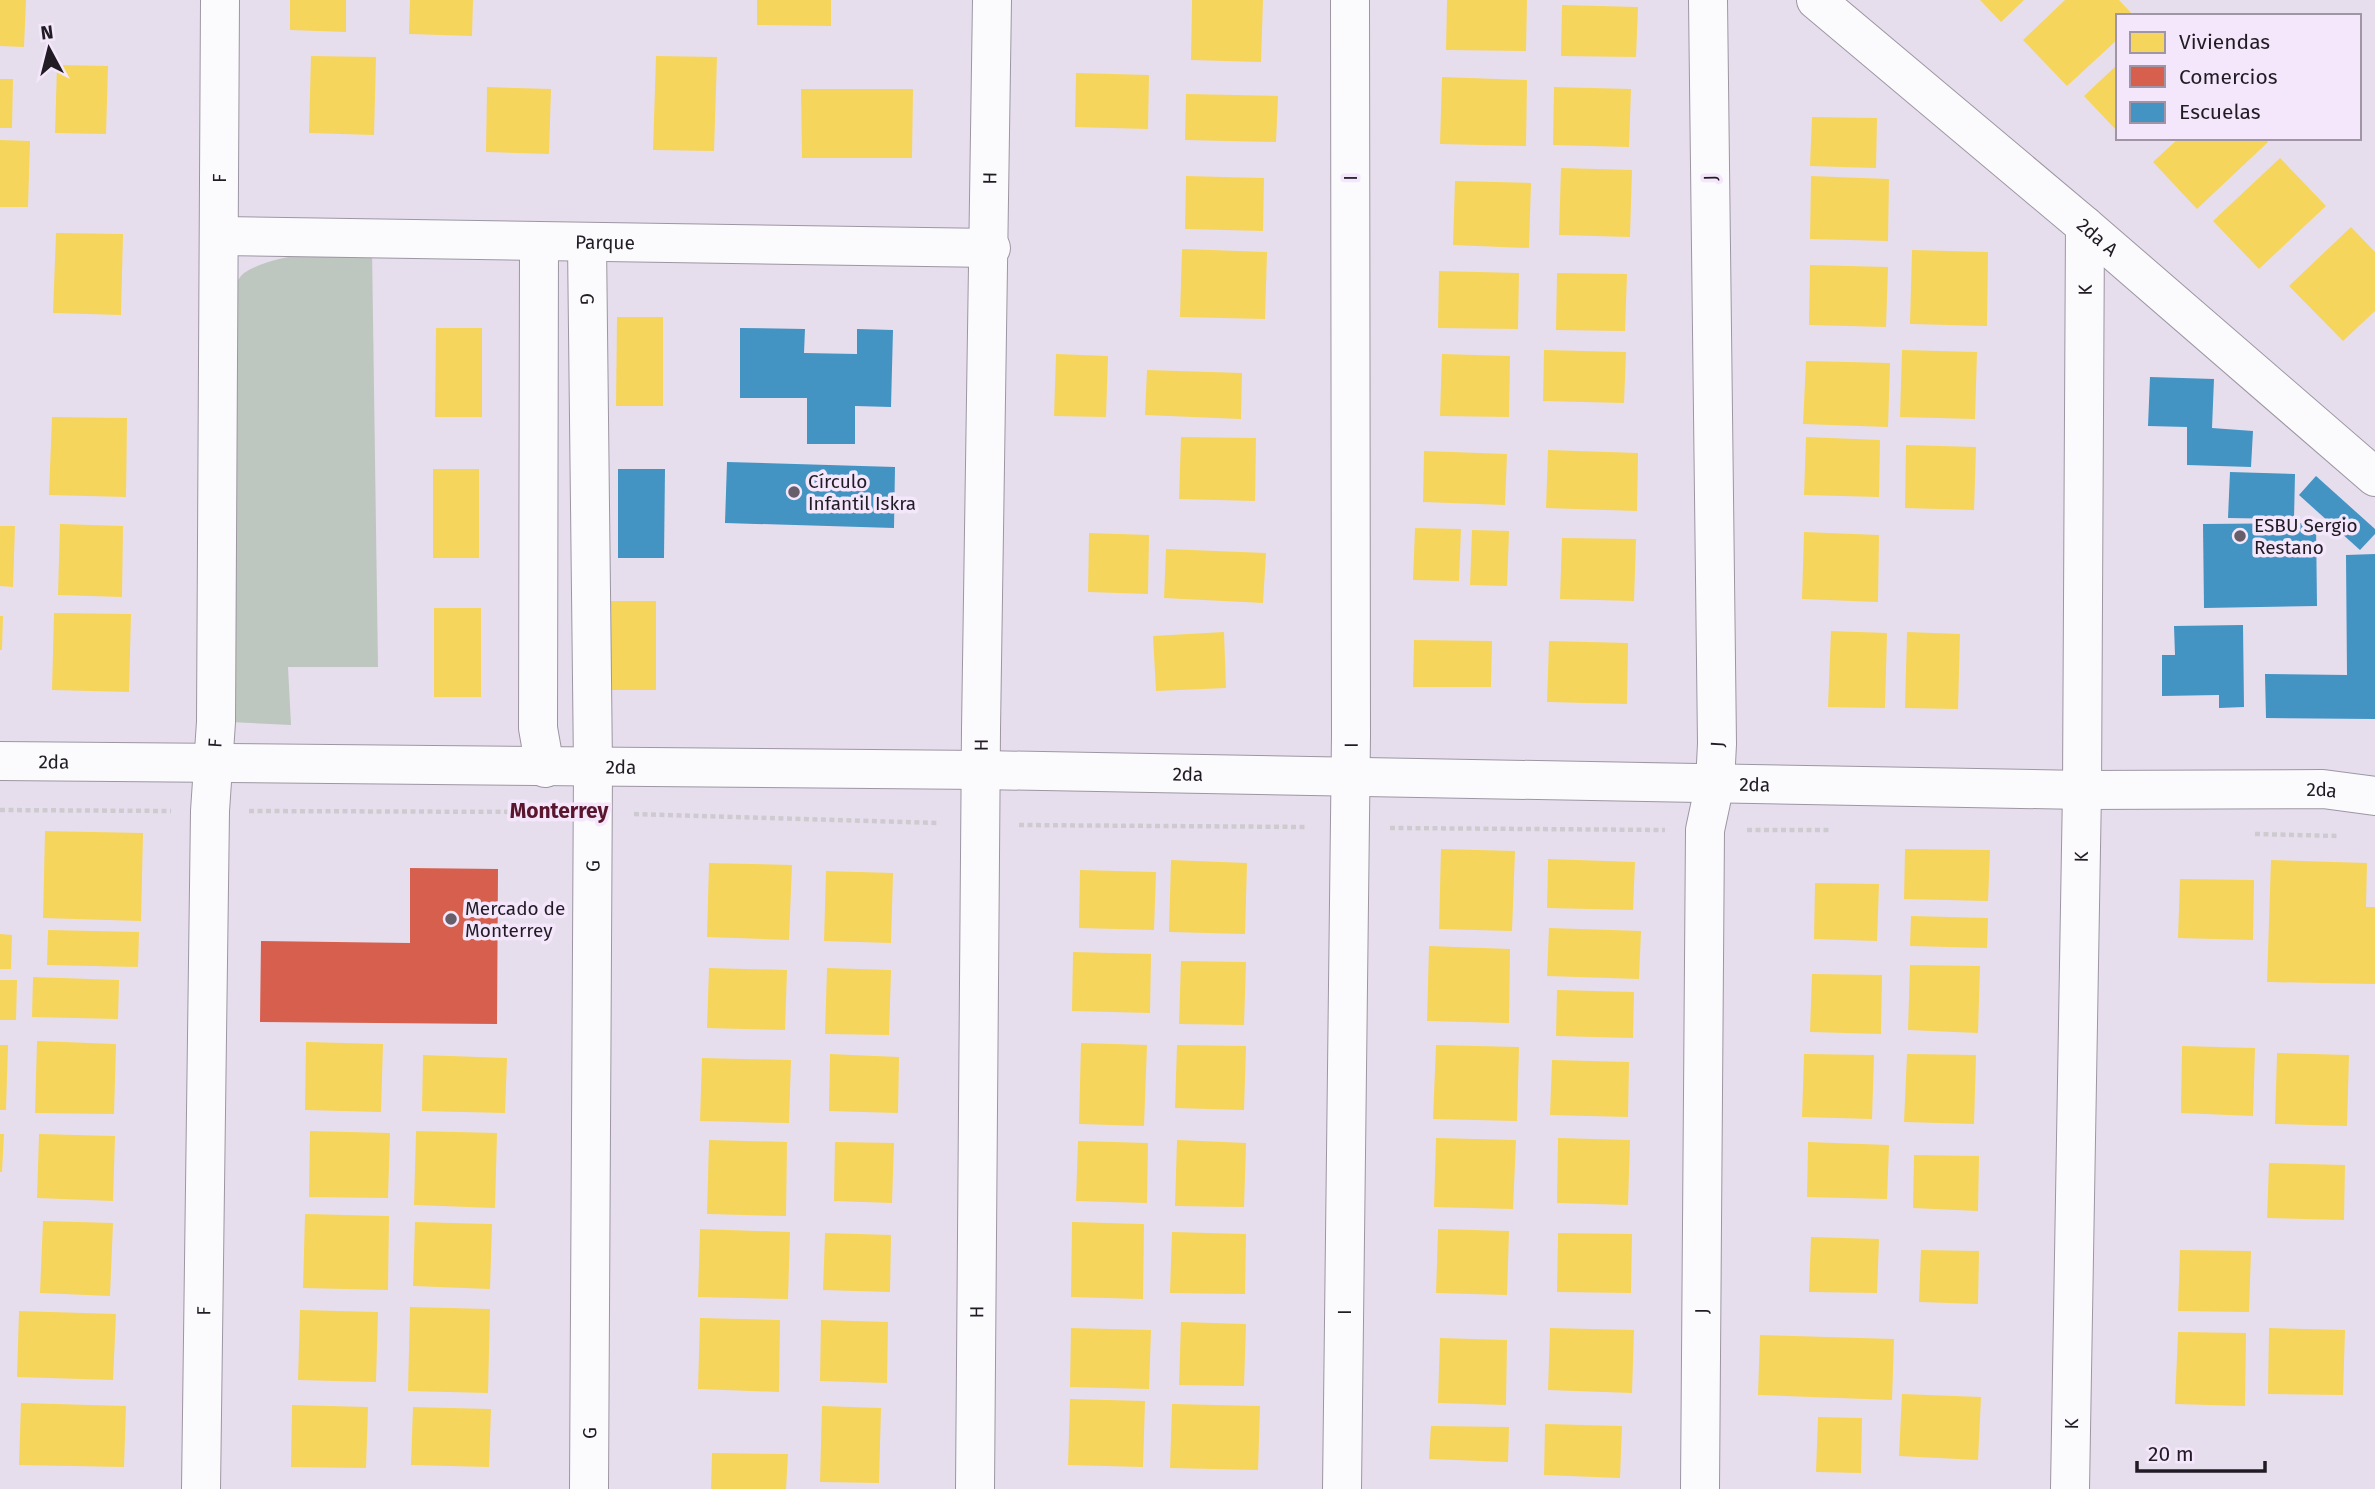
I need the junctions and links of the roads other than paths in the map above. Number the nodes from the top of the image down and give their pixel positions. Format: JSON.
{"nodes":[{"id":1,"x":220,"y":0,"type":"edge"},
{"id":2,"x":992,"y":0,"type":"edge"},
{"id":3,"x":1350,"y":0,"type":"edge"},
{"id":4,"x":1708,"y":0,"type":"edge"},
{"id":5,"x":1816,"y":0,"type":"edge"},
{"id":6,"x":2085,"y":226,"type":"junction"},
{"id":7,"x":220,"y":236,"type":"junction"},
{"id":8,"x":539,"y":243,"type":"junction"},
{"id":9,"x":587,"y":243,"type":"junction"},
{"id":10,"x":990,"y":248,"type":"junction"},
{"id":11,"x":2375,"y":477,"type":"edge"},
{"id":12,"x":0,"y":761,"type":"edge"},
{"id":13,"x":216,"y":763,"type":"junction"},
{"id":14,"x":593,"y":767,"type":"junction"},
{"id":15,"x":545,"y":768,"type":"junction"},
{"id":16,"x":982,"y":770,"type":"junction"},
{"id":17,"x":1350,"y":778,"type":"junction"},
{"id":18,"x":1715,"y":783,"type":"junction"},
{"id":19,"x":2082,"y":790,"type":"junction"},
{"id":20,"x":2375,"y":796,"type":"edge"},
{"id":21,"x":201,"y":1489,"type":"edge"},
{"id":22,"x":589,"y":1489,"type":"edge"},
{"id":23,"x":975,"y":1489,"type":"edge"},
{"id":24,"x":1342,"y":1489,"type":"edge"},
{"id":25,"x":1700,"y":1489,"type":"edge"},
{"id":26,"x":2070,"y":1489,"type":"edge"}],
"edges":[{"from":1,"to":7,"type":"street","name":"F"},
{"from":2,"to":10,"type":"street","name":"H"},
{"from":3,"to":17,"type":"street","name":"I"},
{"from":4,"to":18,"type":"street","name":"J"},
{"from":5,"to":6,"type":"street","name":"2da A"},
{"from":6,"to":11,"type":"street","name":"2da A"},
{"from":6,"to":19,"type":"street","name":"K"},
{"from":7,"to":8,"type":"street","name":"Parque"},
{"from":7,"to":13,"type":"street","name":"F"},
{"from":8,"to":9,"type":"street","name":"Parque"},
{"from":8,"to":15,"type":"street"},
{"from":9,"to":10,"type":"street","name":"Parque"},
{"from":9,"to":14,"type":"street","name":"G"},
{"from":10,"to":16,"type":"street","name":"H"},
{"from":12,"to":13,"type":"street","name":"2da"},
{"from":13,"to":15,"type":"street","name":"2da"},
{"from":13,"to":21,"type":"street","name":"F"},
{"from":14,"to":15,"type":"street","name":"2da"},
{"from":14,"to":16,"type":"street","name":"2da"},
{"from":14,"to":22,"type":"street","name":"G"},
{"from":16,"to":17,"type":"street","name":"2da"},
{"from":16,"to":23,"type":"street","name":"H"},
{"from":17,"to":18,"type":"street","name":"2da"},
{"from":17,"to":24,"type":"street","name":"I"},
{"from":18,"to":19,"type":"street","name":"2da"},
{"from":18,"to":25,"type":"street","name":"J"},
{"from":19,"to":20,"type":"street","name":"2da"},
{"from":19,"to":26,"type":"street","name":"K"}]}
